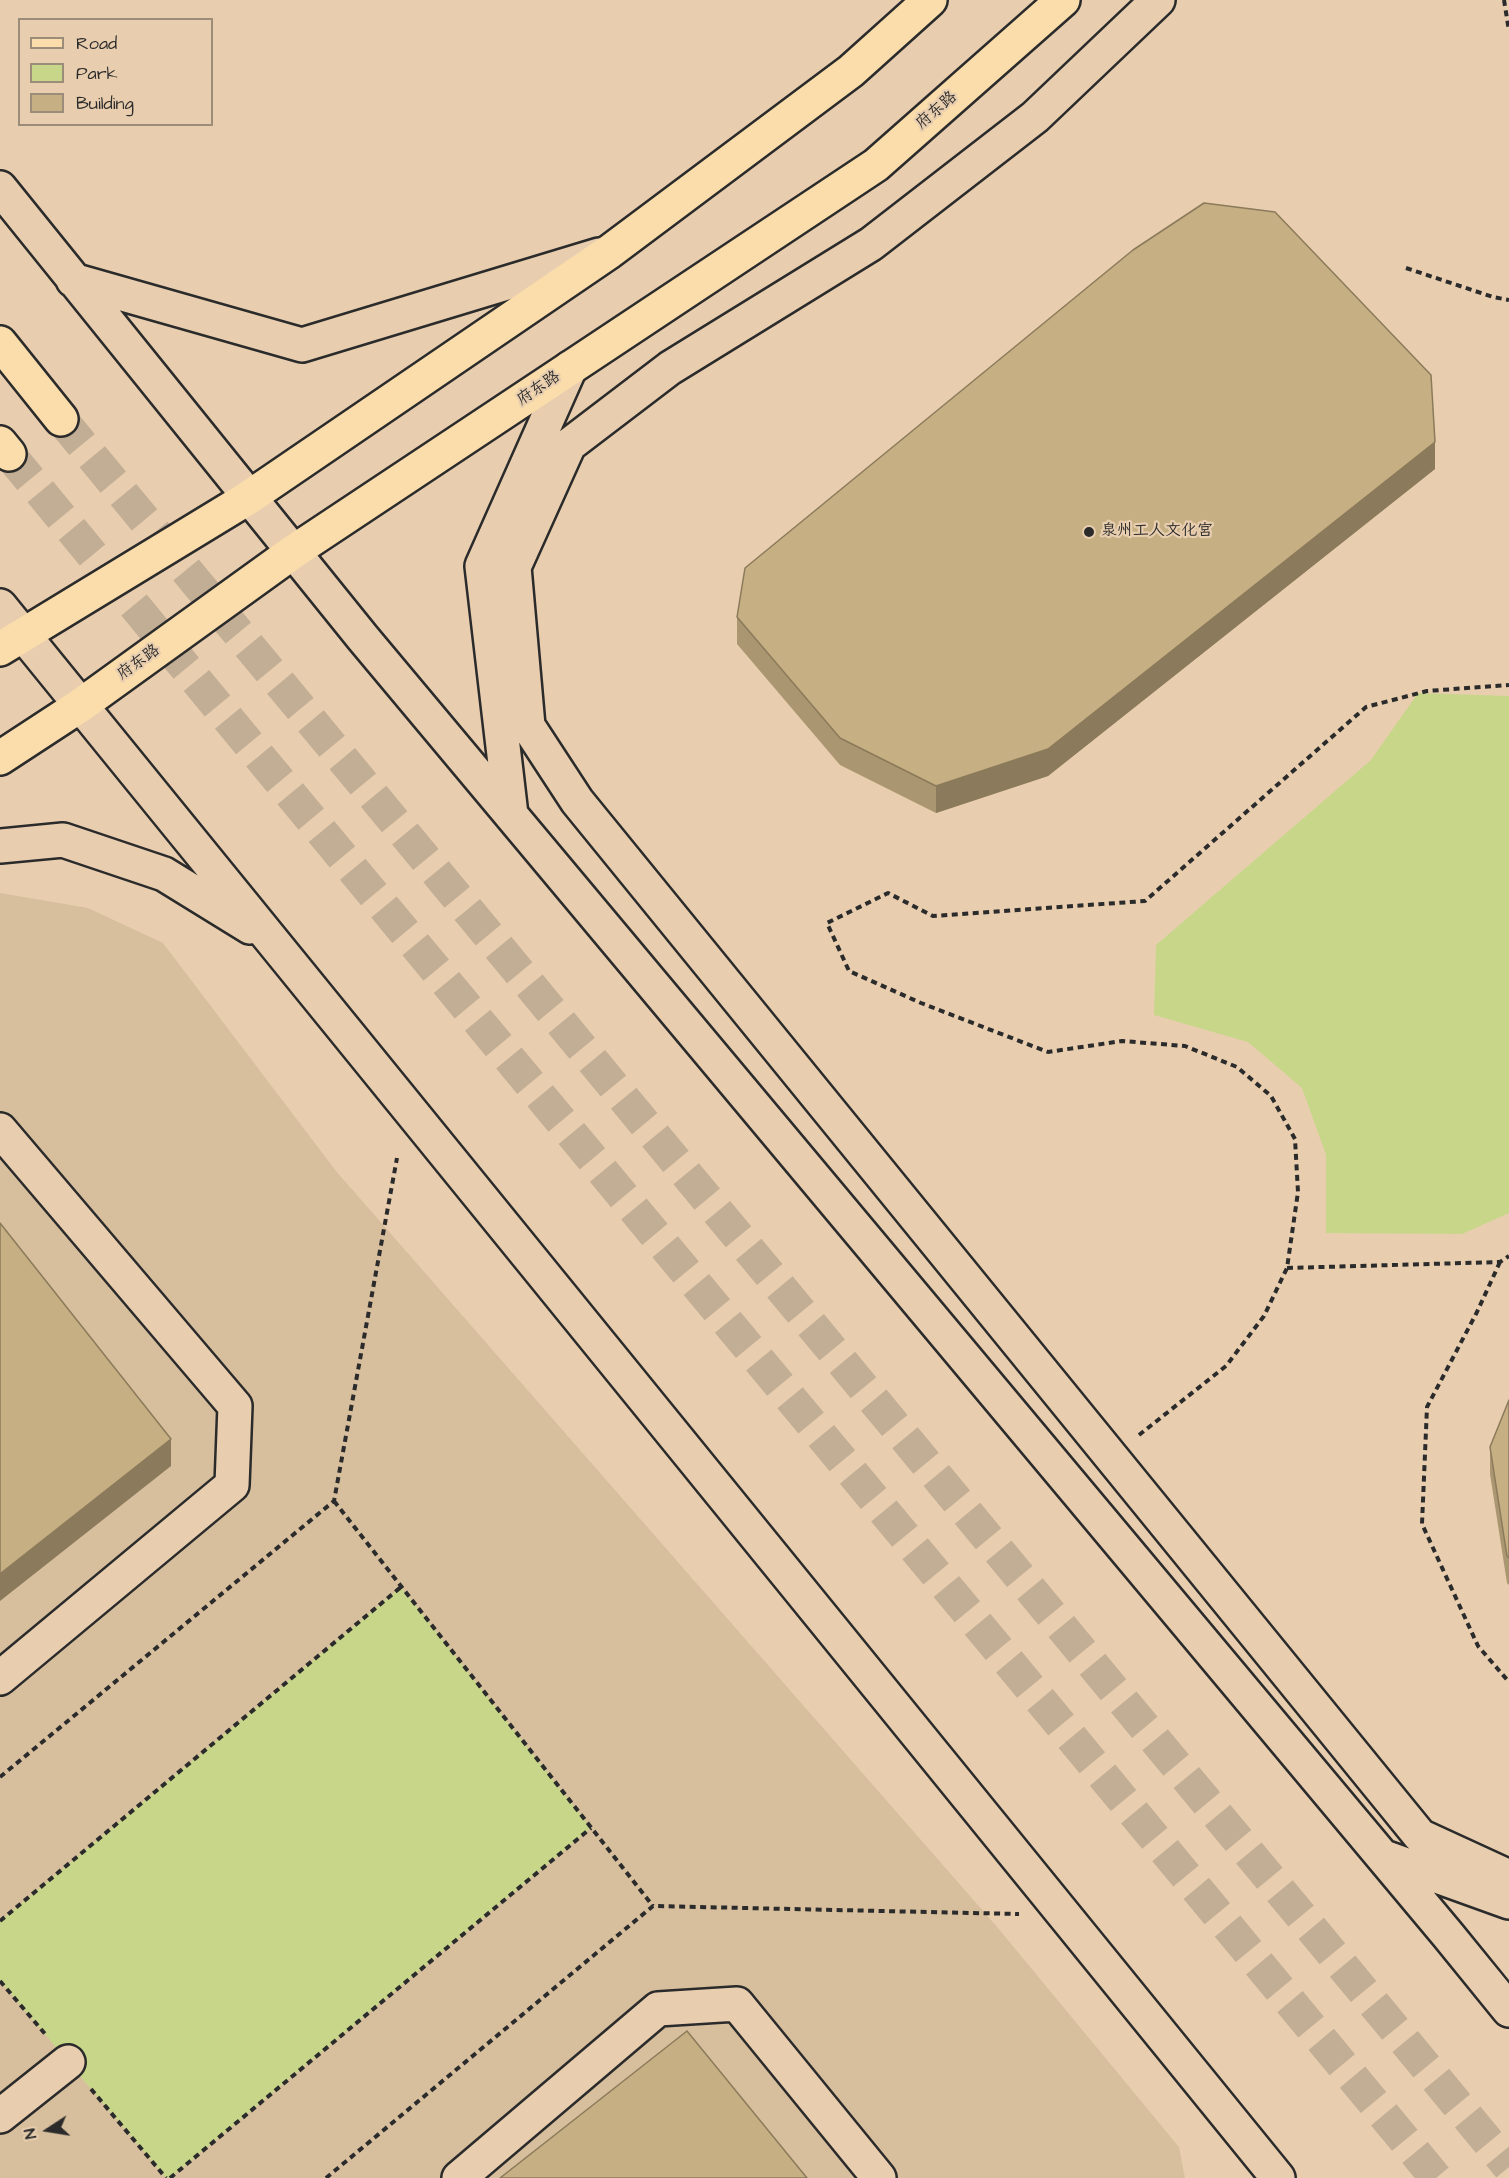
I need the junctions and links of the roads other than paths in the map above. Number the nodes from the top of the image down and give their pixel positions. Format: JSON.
{"nodes":[{"id":1,"x":930,"y":0,"type":"edge"},
{"id":2,"x":1063,"y":0,"type":"edge"},
{"id":3,"x":1158,"y":0,"type":"edge"},
{"id":4,"x":0,"y":188,"type":"edge"},
{"id":5,"x":609,"y":252,"type":"junction"},
{"id":6,"x":74,"y":280,"type":"junction"},
{"id":7,"x":0,"y":343,"type":"edge"},
{"id":8,"x":570,"y":368,"type":"junction"},
{"id":9,"x":61,"y":419,"type":"tunnel mouth"},
{"id":10,"x":248,"y":498,"type":"junction"},
{"id":11,"x":293,"y":552,"type":"junction"},
{"id":12,"x":0,"y":606,"type":"edge"},
{"id":13,"x":12,"y":641,"type":"edge"},
{"id":14,"x":81,"y":705,"type":"junction"},
{"id":15,"x":0,"y":758,"type":"edge"},
{"id":16,"x":511,"y":815,"type":"junction"},
{"id":17,"x":0,"y":846,"type":"edge"},
{"id":18,"x":272,"y":941,"type":"junction"},
{"id":19,"x":0,"y":1130,"type":"edge"},
{"id":20,"x":0,"y":1678,"type":"edge"},
{"id":21,"x":1383,"y":1856,"type":"junction"},
{"id":22,"x":1509,"y":1877,"type":"edge"},
{"id":23,"x":1509,"y":1902,"type":"edge"},
{"id":24,"x":1509,"y":2010,"type":"edge"},
{"id":25,"x":68,"y":2062,"type":"dead end"},
{"id":26,"x":0,"y":2116,"type":"edge"},
{"id":27,"x":1275,"y":2176,"type":"edge"},
{"id":28,"x":459,"y":2178,"type":"edge"},
{"id":29,"x":879,"y":2178,"type":"edge"}],
"edges":[{"from":1,"to":5,"type":"main road"},
{"from":2,"to":8,"type":"main road","name":"府东路"},
{"from":3,"to":22,"type":"street"},
{"from":4,"to":6,"type":"street"},
{"from":5,"to":6,"type":"street"},
{"from":5,"to":10,"type":"main road"},
{"from":6,"to":10,"type":"street"},
{"from":7,"to":9,"type":"main road"},
{"from":8,"to":11,"type":"main road","name":"府东路"},
{"from":8,"to":16,"type":"street"},
{"from":10,"to":11,"type":"street"},
{"from":10,"to":13,"type":"main road"},
{"from":11,"to":14,"type":"main road","name":"府东路"},
{"from":11,"to":16,"type":"street"},
{"from":12,"to":13,"type":"street"},
{"from":13,"to":14,"type":"street"},
{"from":14,"to":15,"type":"main road","name":"府东路"},
{"from":14,"to":18,"type":"street"},
{"from":16,"to":21,"type":"street"},
{"from":17,"to":18,"type":"street"},
{"from":18,"to":27,"type":"street"},
{"from":19,"to":20,"type":"street"},
{"from":21,"to":23,"type":"street"},
{"from":21,"to":24,"type":"street"},
{"from":25,"to":26,"type":"street"},
{"from":28,"to":29,"type":"street"}]}
